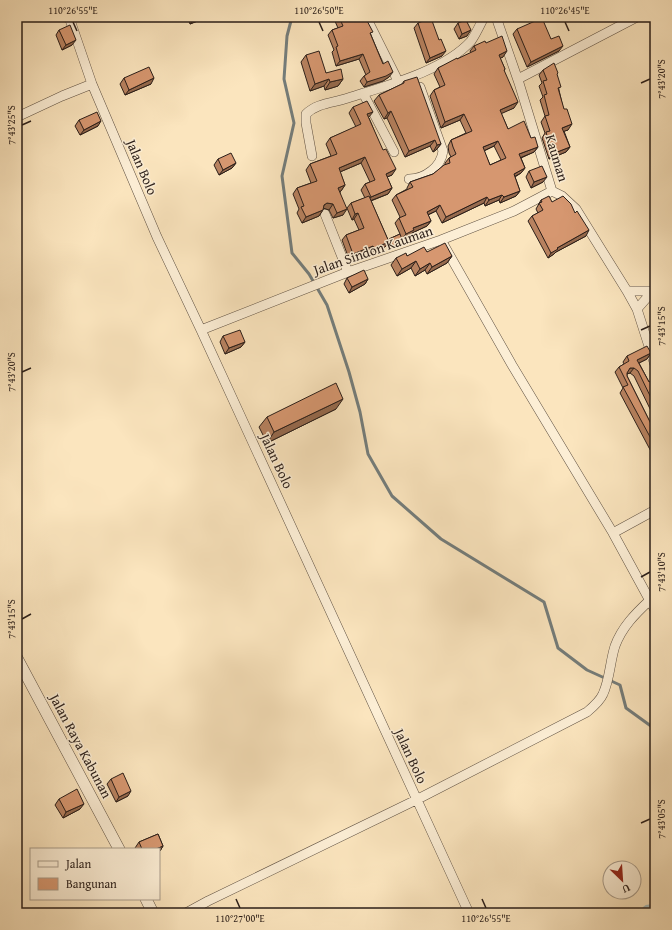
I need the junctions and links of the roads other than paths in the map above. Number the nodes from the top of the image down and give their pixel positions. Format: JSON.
{"nodes":[{"id":1,"x":366,"y":17,"type":"edge"},
{"id":2,"x":484,"y":17,"type":"edge"},
{"id":3,"x":496,"y":17,"type":"edge"},
{"id":4,"x":637,"y":17,"type":"edge"},
{"id":5,"x":71,"y":18,"type":"edge"},
{"id":6,"x":416,"y":75,"type":"junction"},
{"id":7,"x":518,"y":78,"type":"junction"},
{"id":8,"x":398,"y":81,"type":"junction"},
{"id":9,"x":92,"y":84,"type":"junction"},
{"id":10,"x":362,"y":93,"type":"junction"},
{"id":11,"x":17,"y":117,"type":"edge"},
{"id":12,"x":394,"y":152,"type":"dead end"},
{"id":13,"x":312,"y":156,"type":"dead end"},
{"id":14,"x":409,"y":179,"type":"dead end"},
{"id":15,"x":552,"y":192,"type":"junction"},
{"id":16,"x":326,"y":214,"type":"dead end"},
{"id":17,"x":441,"y":240,"type":"junction"},
{"id":18,"x":348,"y":272,"type":"junction"},
{"id":19,"x":627,"y":291,"type":"junction"},
{"id":20,"x":653,"y":292,"type":"edge"},
{"id":21,"x":637,"y":309,"type":"junction"},
{"id":22,"x":201,"y":330,"type":"junction"},
{"id":23,"x":655,"y":365,"type":"edge"},
{"id":24,"x":655,"y":510,"type":"edge"},
{"id":25,"x":613,"y":533,"type":"junction"},
{"id":26,"x":650,"y":600,"type":"junction"},
{"id":27,"x":655,"y":610,"type":"edge"},
{"id":28,"x":17,"y":658,"type":"edge"},
{"id":29,"x":416,"y":800,"type":"junction"},
{"id":30,"x":118,"y":848,"type":"edge"},
{"id":31,"x":146,"y":900,"type":"edge"},
{"id":32,"x":153,"y":913,"type":"edge"},
{"id":33,"x":186,"y":913,"type":"edge"},
{"id":34,"x":469,"y":913,"type":"edge"}],
"edges":[{"from":1,"to":8,"type":"street"},
{"from":2,"to":6,"type":"street"},
{"from":3,"to":7,"type":"street","name":"Kauman"},
{"from":4,"to":7,"type":"street"},
{"from":5,"to":9,"type":"street","name":"Jalan Bolo"},
{"from":6,"to":8,"type":"street"},
{"from":6,"to":14,"type":"street"},
{"from":7,"to":15,"type":"street","name":"Kauman"},
{"from":8,"to":10,"type":"street"},
{"from":9,"to":11,"type":"street"},
{"from":9,"to":22,"type":"street","name":"Jalan Bolo"},
{"from":10,"to":12,"type":"street"},
{"from":10,"to":13,"type":"street"},
{"from":15,"to":17,"type":"street","name":"Jalan Sindon Kauman"},
{"from":15,"to":19,"type":"street","name":"Kauman"},
{"from":16,"to":18,"type":"street"},
{"from":17,"to":18,"type":"street","name":"Jalan Sindon Kauman"},
{"from":17,"to":25,"type":"street"},
{"from":18,"to":22,"type":"street","name":"Jalan Sindon Kauman"},
{"from":19,"to":20,"type":"street"},
{"from":19,"to":21,"type":"street","name":"Kauman"},
{"from":20,"to":21,"type":"street"},
{"from":21,"to":23,"type":"street","name":"Kauman"},
{"from":22,"to":29,"type":"street","name":"Jalan Bolo"},
{"from":24,"to":25,"type":"street"},
{"from":25,"to":26,"type":"street"},
{"from":26,"to":27,"type":"street"},
{"from":26,"to":29,"type":"street"},
{"from":28,"to":30,"type":"street","name":"Jalan Raya Kabunan"},
{"from":29,"to":33,"type":"street"},
{"from":29,"to":34,"type":"street","name":"Jalan Bolo"},
{"from":31,"to":32,"type":"street"}]}
